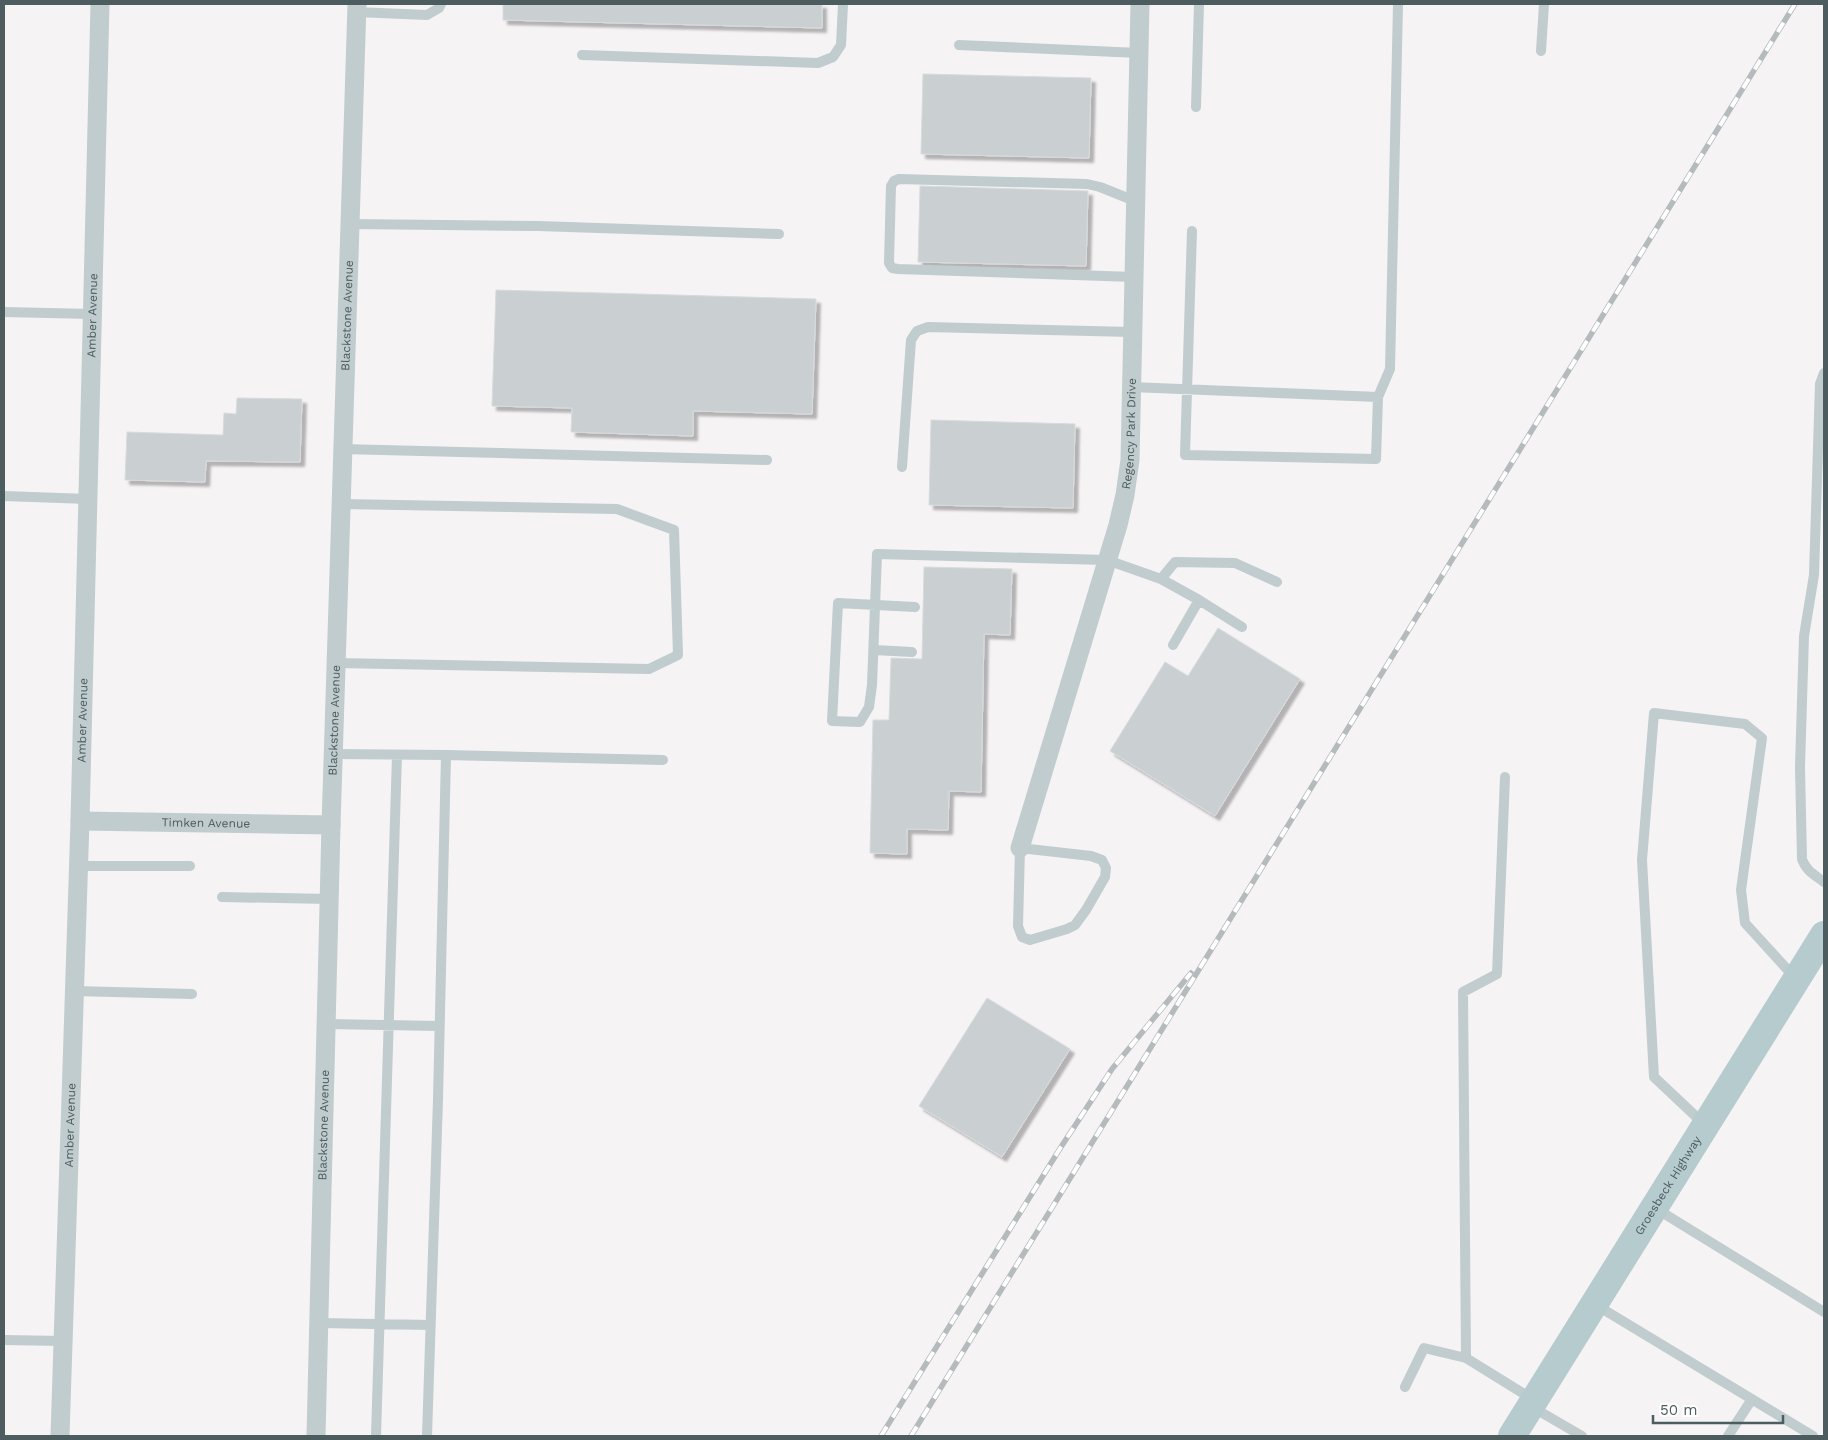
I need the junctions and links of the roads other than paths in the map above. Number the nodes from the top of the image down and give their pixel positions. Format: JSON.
{"nodes":[{"id":1,"x":100,"y":4,"type":"edge"},
{"id":2,"x":440,"y":4,"type":"edge"},
{"id":3,"x":843,"y":4,"type":"edge"},
{"id":4,"x":1140,"y":4,"type":"edge"},
{"id":5,"x":1199,"y":4,"type":"edge"},
{"id":6,"x":1398,"y":4,"type":"edge"},
{"id":7,"x":1544,"y":4,"type":"edge"},
{"id":8,"x":357,"y":8,"type":"edge"},
{"id":9,"x":959,"y":45,"type":"dead end"},
{"id":10,"x":1541,"y":51,"type":"dead end"},
{"id":11,"x":1139,"y":53,"type":"junction"},
{"id":12,"x":582,"y":55,"type":"dead end"},
{"id":13,"x":1196,"y":107,"type":"dead end"},
{"id":14,"x":1135,"y":201,"type":"junction"},
{"id":15,"x":350,"y":224,"type":"junction"},
{"id":16,"x":1192,"y":231,"type":"dead end"},
{"id":17,"x":779,"y":234,"type":"dead end"},
{"id":18,"x":1134,"y":277,"type":"junction"},
{"id":19,"x":4,"y":312,"type":"edge"},
{"id":20,"x":92,"y":314,"type":"junction"},
{"id":21,"x":1132,"y":332,"type":"junction"},
{"id":22,"x":1824,"y":373,"type":"edge"},
{"id":23,"x":1131,"y":387,"type":"junction"},
{"id":24,"x":1186,"y":390,"type":"junction"},
{"id":25,"x":1378,"y":397,"type":"junction"},
{"id":26,"x":342,"y":449,"type":"junction"},
{"id":27,"x":767,"y":460,"type":"dead end"},
{"id":28,"x":902,"y":467,"type":"dead end"},
{"id":29,"x":4,"y":496,"type":"edge"},
{"id":30,"x":88,"y":499,"type":"junction"},
{"id":31,"x":341,"y":504,"type":"junction"},
{"id":32,"x":1107,"y":560,"type":"junction"},
{"id":33,"x":1161,"y":579,"type":"junction"},
{"id":34,"x":1277,"y":582,"type":"dead end"},
{"id":35,"x":1199,"y":600,"type":"junction"},
{"id":36,"x":876,"y":605,"type":"junction"},
{"id":37,"x":915,"y":607,"type":"dead end"},
{"id":38,"x":1242,"y":627,"type":"dead end"},
{"id":39,"x":1173,"y":645,"type":"dead end"},
{"id":40,"x":874,"y":650,"type":"junction"},
{"id":41,"x":912,"y":652,"type":"dead end"},
{"id":42,"x":336,"y":663,"type":"junction"},
{"id":43,"x":334,"y":754,"type":"junction"},
{"id":44,"x":397,"y":754,"type":"junction"},
{"id":45,"x":446,"y":755,"type":"junction"},
{"id":46,"x":663,"y":760,"type":"dead end"},
{"id":47,"x":1505,"y":777,"type":"dead end"},
{"id":48,"x":80,"y":821,"type":"junction"},
{"id":49,"x":331,"y":825,"type":"junction"},
{"id":50,"x":1020,"y":848,"type":"junction"},
{"id":51,"x":79,"y":866,"type":"junction"},
{"id":52,"x":190,"y":866,"type":"dead end"},
{"id":53,"x":1824,"y":882,"type":"edge"},
{"id":54,"x":222,"y":897,"type":"dead end"},
{"id":55,"x":330,"y":899,"type":"junction"},
{"id":56,"x":1824,"y":935,"type":"edge"},
{"id":57,"x":1797,"y":980,"type":"junction"},
{"id":58,"x":74,"y":991,"type":"junction"},
{"id":59,"x":192,"y":994,"type":"dead end"},
{"id":60,"x":327,"y":1024,"type":"junction"},
{"id":61,"x":389,"y":1025,"type":"junction"},
{"id":62,"x":439,"y":1026,"type":"junction"},
{"id":63,"x":1706,"y":1126,"type":"junction"},
{"id":64,"x":1655,"y":1208,"type":"junction"},
{"id":65,"x":1595,"y":1304,"type":"junction"},
{"id":66,"x":1824,"y":1312,"type":"edge"},
{"id":67,"x":320,"y":1322,"type":"junction"},
{"id":68,"x":380,"y":1323,"type":"junction"},
{"id":69,"x":430,"y":1325,"type":"junction"},
{"id":70,"x":4,"y":1340,"type":"edge"},
{"id":71,"x":62,"y":1342,"type":"junction"},
{"id":72,"x":1466,"y":1358,"type":"junction"},
{"id":73,"x":1405,"y":1388,"type":"dead end"},
{"id":74,"x":1752,"y":1399,"type":"junction"},
{"id":75,"x":1533,"y":1404,"type":"junction"},
{"id":76,"x":60,"y":1436,"type":"edge"},
{"id":77,"x":316,"y":1436,"type":"edge"},
{"id":78,"x":376,"y":1436,"type":"edge"},
{"id":79,"x":427,"y":1436,"type":"edge"},
{"id":80,"x":1512,"y":1436,"type":"edge"},
{"id":81,"x":1582,"y":1436,"type":"edge"},
{"id":82,"x":1728,"y":1436,"type":"edge"},
{"id":83,"x":1813,"y":1436,"type":"edge"}],
"edges":[{"from":1,"to":20,"type":"street","name":"Amber Avenue"},
{"from":2,"to":8,"type":"lane"},
{"from":3,"to":12,"type":"lane"},
{"from":4,"to":11,"type":"street","name":"Regency Park Drive"},
{"from":5,"to":13,"type":"lane"},
{"from":6,"to":25,"type":"lane"},
{"from":7,"to":10,"type":"lane"},
{"from":8,"to":15,"type":"street","name":"Blackstone Avenue"},
{"from":9,"to":11,"type":"lane"},
{"from":11,"to":14,"type":"street","name":"Regency Park Drive"},
{"from":14,"to":18,"type":"street","name":"Regency Park Drive"},
{"from":14,"to":18,"type":"lane"},
{"from":15,"to":17,"type":"lane"},
{"from":15,"to":26,"type":"street","name":"Blackstone Avenue"},
{"from":16,"to":24,"type":"lane"},
{"from":18,"to":21,"type":"street","name":"Regency Park Drive"},
{"from":19,"to":20,"type":"lane"},
{"from":20,"to":30,"type":"street","name":"Amber Avenue"},
{"from":21,"to":23,"type":"street","name":"Regency Park Drive"},
{"from":21,"to":28,"type":"lane"},
{"from":22,"to":53,"type":"lane"},
{"from":23,"to":24,"type":"lane"},
{"from":23,"to":32,"type":"street","name":"Regency Park Drive"},
{"from":24,"to":25,"type":"lane"},
{"from":24,"to":25,"type":"lane"},
{"from":26,"to":27,"type":"lane"},
{"from":26,"to":31,"type":"street","name":"Blackstone Avenue"},
{"from":29,"to":30,"type":"lane"},
{"from":30,"to":48,"type":"street","name":"Amber Avenue"},
{"from":31,"to":42,"type":"street","name":"Blackstone Avenue"},
{"from":31,"to":42,"type":"lane"},
{"from":32,"to":33,"type":"lane"},
{"from":32,"to":36,"type":"lane"},
{"from":32,"to":50,"type":"street","name":"Regency Park Drive"},
{"from":33,"to":34,"type":"lane"},
{"from":33,"to":35,"type":"lane"},
{"from":35,"to":38,"type":"lane"},
{"from":35,"to":39,"type":"lane"},
{"from":36,"to":37,"type":"lane"},
{"from":36,"to":40,"type":"lane"},
{"from":36,"to":40,"type":"lane"},
{"from":40,"to":41,"type":"lane"},
{"from":42,"to":43,"type":"street","name":"Blackstone Avenue"},
{"from":43,"to":44,"type":"lane"},
{"from":43,"to":49,"type":"street","name":"Blackstone Avenue"},
{"from":44,"to":45,"type":"lane"},
{"from":44,"to":61,"type":"lane"},
{"from":45,"to":46,"type":"lane"},
{"from":45,"to":62,"type":"lane"},
{"from":47,"to":72,"type":"lane"},
{"from":48,"to":49,"type":"street","name":"Timken Avenue"},
{"from":48,"to":51,"type":"street","name":"Amber Avenue"},
{"from":49,"to":55,"type":"street","name":"Blackstone Avenue"},
{"from":50,"to":50,"type":"lane"},
{"from":51,"to":52,"type":"lane"},
{"from":51,"to":58,"type":"street","name":"Amber Avenue"},
{"from":54,"to":55,"type":"lane"},
{"from":55,"to":60,"type":"street","name":"Blackstone Avenue"},
{"from":56,"to":57,"type":"main road","name":"Groesbeck Highway"},
{"from":57,"to":63,"type":"main road","name":"Groesbeck Highway"},
{"from":57,"to":63,"type":"lane"},
{"from":58,"to":59,"type":"lane"},
{"from":58,"to":71,"type":"street","name":"Amber Avenue"},
{"from":60,"to":61,"type":"lane"},
{"from":60,"to":67,"type":"street","name":"Blackstone Avenue"},
{"from":61,"to":62,"type":"lane"},
{"from":61,"to":68,"type":"lane"},
{"from":62,"to":69,"type":"lane"},
{"from":63,"to":64,"type":"main road","name":"Groesbeck Highway"},
{"from":64,"to":65,"type":"main road","name":"Groesbeck Highway"},
{"from":64,"to":66,"type":"lane"},
{"from":65,"to":74,"type":"lane"},
{"from":65,"to":75,"type":"main road","name":"Groesbeck Highway"},
{"from":67,"to":68,"type":"lane"},
{"from":67,"to":77,"type":"street","name":"Blackstone Avenue"},
{"from":68,"to":69,"type":"lane"},
{"from":68,"to":78,"type":"lane"},
{"from":69,"to":79,"type":"lane"},
{"from":70,"to":71,"type":"lane"},
{"from":71,"to":76,"type":"street","name":"Amber Avenue"},
{"from":72,"to":73,"type":"lane"},
{"from":72,"to":75,"type":"lane"},
{"from":74,"to":82,"type":"lane"},
{"from":74,"to":83,"type":"lane"},
{"from":75,"to":80,"type":"main road","name":"Groesbeck Highway"},
{"from":75,"to":81,"type":"lane"}]}
